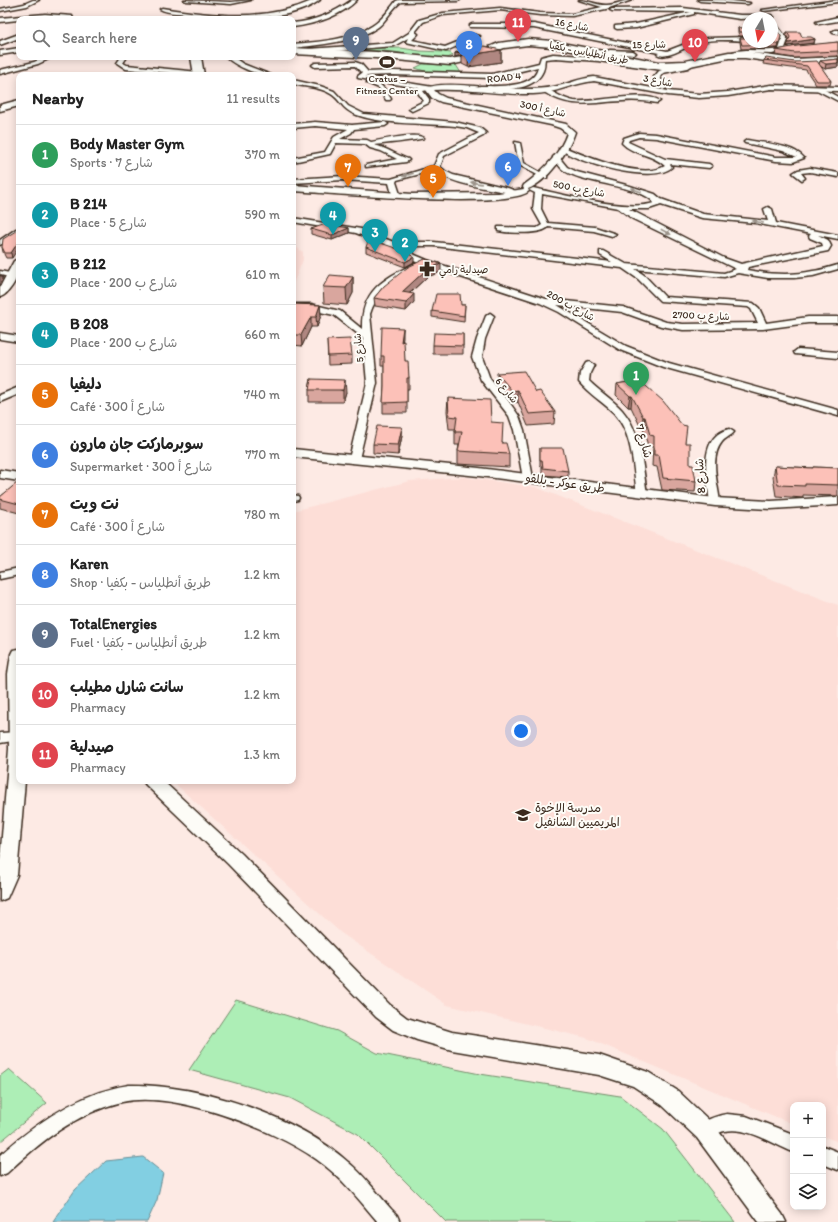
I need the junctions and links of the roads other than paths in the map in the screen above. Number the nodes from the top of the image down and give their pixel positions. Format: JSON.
{"nodes":[{"id":1,"x":37,"y":0,"type":"edge"},
{"id":2,"x":186,"y":0,"type":"edge"},
{"id":3,"x":249,"y":0,"type":"edge"},
{"id":4,"x":318,"y":0,"type":"edge"},
{"id":5,"x":355,"y":0,"type":"edge"},
{"id":6,"x":458,"y":0,"type":"edge"},
{"id":7,"x":581,"y":0,"type":"edge"},
{"id":8,"x":630,"y":0,"type":"edge"},
{"id":9,"x":700,"y":0,"type":"edge"},
{"id":10,"x":838,"y":1,"type":"edge"},
{"id":11,"x":730,"y":2,"type":"junction"},
{"id":12,"x":748,"y":3,"type":"dead end"},
{"id":13,"x":759,"y":7,"type":"dead end"},
{"id":14,"x":606,"y":8,"type":"junction"},
{"id":15,"x":733,"y":8,"type":"dead end"},
{"id":16,"x":162,"y":9,"type":"dead end"},
{"id":17,"x":0,"y":10,"type":"edge"},
{"id":18,"x":764,"y":10,"type":"joint"},
{"id":19,"x":58,"y":11,"type":"dead end"},
{"id":20,"x":701,"y":11,"type":"junction"},
{"id":21,"x":728,"y":15,"type":"junction"},
{"id":22,"x":65,"y":16,"type":"edge"},
{"id":23,"x":742,"y":17,"type":"edge"},
{"id":24,"x":429,"y":18,"type":"junction"},
{"id":25,"x":838,"y":19,"type":"edge"},
{"id":26,"x":2,"y":20,"type":"edge"},
{"id":27,"x":16,"y":20,"type":"edge"},
{"id":28,"x":742,"y":20,"type":"edge"},
{"id":29,"x":819,"y":22,"type":"dead end"},
{"id":30,"x":296,"y":25,"type":"edge"},
{"id":31,"x":0,"y":26,"type":"edge"},
{"id":32,"x":472,"y":26,"type":"dead end"},
{"id":33,"x":617,"y":27,"type":"dead end"},
{"id":34,"x":778,"y":34,"type":"edge"},
{"id":35,"x":608,"y":35,"type":"dead end"},
{"id":36,"x":477,"y":36,"type":"dead end"},
{"id":37,"x":588,"y":36,"type":"junction"},
{"id":38,"x":16,"y":37,"type":"edge"},
{"id":39,"x":742,"y":38,"type":"edge"},
{"id":40,"x":0,"y":42,"type":"edge"},
{"id":41,"x":296,"y":46,"type":"edge"},
{"id":42,"x":796,"y":47,"type":"edge"},
{"id":43,"x":16,"y":50,"type":"edge"},
{"id":44,"x":781,"y":50,"type":"junction"},
{"id":45,"x":296,"y":51,"type":"edge"},
{"id":46,"x":296,"y":51,"type":"edge"},
{"id":47,"x":0,"y":53,"type":"edge"},
{"id":48,"x":668,"y":53,"type":"junction"},
{"id":49,"x":597,"y":54,"type":"junction"},
{"id":50,"x":729,"y":55,"type":"junction"},
{"id":51,"x":43,"y":60,"type":"edge"},
{"id":52,"x":122,"y":60,"type":"edge"},
{"id":53,"x":197,"y":60,"type":"edge"},
{"id":54,"x":234,"y":60,"type":"edge"},
{"id":55,"x":838,"y":60,"type":"edge"},
{"id":56,"x":542,"y":62,"type":"junction"},
{"id":57,"x":693,"y":63,"type":"junction"},
{"id":58,"x":241,"y":65,"type":"junction"},
{"id":59,"x":316,"y":65,"type":"dead end"},
{"id":60,"x":388,"y":67,"type":"dead end"},
{"id":61,"x":673,"y":69,"type":"junction"},
{"id":62,"x":255,"y":70,"type":"junction"},
{"id":63,"x":0,"y":71,"type":"edge"},
{"id":64,"x":179,"y":72,"type":"edge"},
{"id":65,"x":200,"y":72,"type":"edge"},
{"id":66,"x":247,"y":72,"type":"edge"},
{"id":67,"x":252,"y":72,"type":"edge"},
{"id":68,"x":260,"y":72,"type":"edge"},
{"id":69,"x":384,"y":73,"type":"junction"},
{"id":70,"x":16,"y":76,"type":"dead end"},
{"id":71,"x":364,"y":76,"type":"junction"},
{"id":72,"x":296,"y":83,"type":"edge"},
{"id":73,"x":477,"y":88,"type":"junction"},
{"id":74,"x":663,"y":88,"type":"dead end"},
{"id":75,"x":817,"y":88,"type":"junction"},
{"id":76,"x":838,"y":89,"type":"edge"},
{"id":77,"x":430,"y":90,"type":"junction"},
{"id":78,"x":546,"y":91,"type":"junction"},
{"id":79,"x":388,"y":99,"type":"dead end"},
{"id":80,"x":838,"y":99,"type":"edge"},
{"id":81,"x":657,"y":101,"type":"dead end"},
{"id":82,"x":16,"y":103,"type":"edge"},
{"id":83,"x":2,"y":108,"type":"edge"},
{"id":84,"x":412,"y":109,"type":"dead end"},
{"id":85,"x":428,"y":122,"type":"junction"},
{"id":86,"x":296,"y":126,"type":"edge"},
{"id":87,"x":352,"y":127,"type":"junction"},
{"id":88,"x":421,"y":138,"type":"dead end"},
{"id":89,"x":334,"y":141,"type":"junction"},
{"id":90,"x":747,"y":142,"type":"dead end"},
{"id":91,"x":517,"y":143,"type":"dead end"},
{"id":92,"x":370,"y":144,"type":"junction"},
{"id":93,"x":564,"y":149,"type":"junction"},
{"id":94,"x":558,"y":158,"type":"junction"},
{"id":95,"x":296,"y":159,"type":"edge"},
{"id":96,"x":664,"y":161,"type":"junction"},
{"id":97,"x":368,"y":166,"type":"dead end"},
{"id":98,"x":709,"y":166,"type":"dead end"},
{"id":99,"x":437,"y":167,"type":"junction"},
{"id":100,"x":838,"y":175,"type":"edge"},
{"id":101,"x":544,"y":176,"type":"junction"},
{"id":102,"x":802,"y":178,"type":"dead end"},
{"id":103,"x":296,"y":181,"type":"edge"},
{"id":104,"x":393,"y":181,"type":"junction"},
{"id":105,"x":296,"y":186,"type":"edge"},
{"id":106,"x":528,"y":190,"type":"junction"},
{"id":107,"x":396,"y":195,"type":"junction"},
{"id":108,"x":658,"y":201,"type":"junction"},
{"id":109,"x":620,"y":206,"type":"junction"},
{"id":110,"x":768,"y":209,"type":"dead end"},
{"id":111,"x":706,"y":216,"type":"junction"},
{"id":112,"x":296,"y":221,"type":"edge"},
{"id":113,"x":701,"y":224,"type":"dead end"},
{"id":114,"x":546,"y":225,"type":"junction"},
{"id":115,"x":774,"y":225,"type":"junction"},
{"id":116,"x":501,"y":229,"type":"dead end"},
{"id":117,"x":799,"y":230,"type":"junction"},
{"id":118,"x":16,"y":233,"type":"edge"},
{"id":119,"x":612,"y":234,"type":"dead end"},
{"id":120,"x":838,"y":237,"type":"edge"},
{"id":121,"x":0,"y":243,"type":"edge"},
{"id":122,"x":401,"y":248,"type":"junction"},
{"id":123,"x":603,"y":253,"type":"dead end"},
{"id":124,"x":424,"y":262,"type":"junction"},
{"id":125,"x":838,"y":262,"type":"edge"},
{"id":126,"x":0,"y":266,"type":"edge"},
{"id":127,"x":623,"y":266,"type":"junction"},
{"id":128,"x":737,"y":267,"type":"junction"},
{"id":129,"x":838,"y":267,"type":"edge"},
{"id":130,"x":0,"y":273,"type":"edge"},
{"id":131,"x":14,"y":275,"type":"edge"},
{"id":132,"x":0,"y":294,"type":"edge"},
{"id":133,"x":543,"y":301,"type":"junction"},
{"id":134,"x":296,"y":307,"type":"edge"},
{"id":135,"x":490,"y":316,"type":"dead end"},
{"id":136,"x":838,"y":320,"type":"edge"},
{"id":137,"x":763,"y":326,"type":"junction"},
{"id":138,"x":0,"y":336,"type":"edge"},
{"id":139,"x":367,"y":337,"type":"junction"},
{"id":140,"x":16,"y":339,"type":"edge"},
{"id":141,"x":798,"y":352,"type":"dead end"},
{"id":142,"x":838,"y":355,"type":"edge"},
{"id":143,"x":589,"y":365,"type":"dead end"},
{"id":144,"x":16,"y":391,"type":"edge"},
{"id":145,"x":0,"y":399,"type":"edge"},
{"id":146,"x":838,"y":413,"type":"edge"},
{"id":147,"x":729,"y":432,"type":"dead end"},
{"id":148,"x":296,"y":453,"type":"edge"},
{"id":149,"x":354,"y":459,"type":"junction"},
{"id":150,"x":0,"y":474,"type":"edge"},
{"id":151,"x":16,"y":477,"type":"edge"},
{"id":152,"x":528,"y":478,"type":"junction"},
{"id":153,"x":642,"y":493,"type":"junction"},
{"id":154,"x":838,"y":501,"type":"edge"},
{"id":155,"x":715,"y":502,"type":"junction"},
{"id":156,"x":16,"y":572,"type":"edge"},
{"id":157,"x":0,"y":576,"type":"edge"},
{"id":158,"x":16,"y":736,"type":"edge"},
{"id":159,"x":0,"y":738,"type":"edge"},
{"id":160,"x":16,"y":784,"type":"edge"},
{"id":161,"x":155,"y":784,"type":"edge"},
{"id":162,"x":4,"y":875,"type":"edge"},
{"id":163,"x":0,"y":893,"type":"edge"},
{"id":164,"x":706,"y":1131,"type":"junction"},
{"id":165,"x":790,"y":1142,"type":"edge"},
{"id":166,"x":826,"y":1156,"type":"edge"},
{"id":167,"x":838,"y":1161,"type":"edge"},
{"id":168,"x":0,"y":1167,"type":"edge"},
{"id":169,"x":390,"y":1222,"type":"edge"},
{"id":170,"x":774,"y":1222,"type":"edge"}],
"edges":[{"from":1,"to":17,"type":"street"},
{"from":2,"to":3,"type":"street"},
{"from":4,"to":16,"type":"street"},
{"from":5,"to":30,"type":"street"},
{"from":6,"to":41,"type":"street"},
{"from":7,"to":14,"type":"street"},
{"from":8,"to":14,"type":"street","name":"شارع 16"},
{"from":9,"to":11,"type":"street"},
{"from":10,"to":18,"type":"street"},
{"from":11,"to":12,"type":"street"},
{"from":11,"to":15,"type":"street"},
{"from":13,"to":18,"type":"street"},
{"from":14,"to":20,"type":"street"},
{"from":14,"to":24,"type":"street","name":"شارع 16"},
{"from":19,"to":22,"type":"street"},
{"from":20,"to":21,"type":"street"},
{"from":20,"to":33,"type":"street"},
{"from":21,"to":23,"type":"street"},
{"from":21,"to":28,"type":"street"},
{"from":24,"to":36,"type":"street"},
{"from":24,"to":45,"type":"street"},
{"from":25,"to":29,"type":"street"},
{"from":26,"to":27,"type":"street"},
{"from":26,"to":31,"type":"street"},
{"from":32,"to":37,"type":"street","name":"شارع 16"},
{"from":34,"to":44,"type":"street"},
{"from":35,"to":37,"type":"street"},
{"from":37,"to":48,"type":"street","name":"شارع 16"},
{"from":38,"to":40,"type":"street"},
{"from":39,"to":48,"type":"street","name":"شارع 15"},
{"from":42,"to":44,"type":"street"},
{"from":43,"to":47,"type":"street"},
{"from":44,"to":50,"type":"street"},
{"from":46,"to":49,"type":"highway","name":"طريق أنطلياس - بكفيا"},
{"from":48,"to":49,"type":"street","name":"شارع 15"},
{"from":49,"to":57,"type":"highway","name":"طريق أنطلياس - بكفيا"},
{"from":50,"to":55,"type":"highway","name":"طريق أنطلياس - بكفيا"},
{"from":50,"to":57,"type":"highway","name":"طريق أنطلياس - بكفيا"},
{"from":51,"to":63,"type":"street"},
{"from":52,"to":64,"type":"street"},
{"from":53,"to":65,"type":"highway"},
{"from":54,"to":58,"type":"street"},
{"from":56,"to":61,"type":"street"},
{"from":56,"to":69,"type":"street"},
{"from":56,"to":73,"type":"street","name":"ROAD 4"},
{"from":57,"to":61,"type":"street"},
{"from":58,"to":62,"type":"street"},
{"from":58,"to":66,"type":"street"},
{"from":59,"to":71,"type":"street"},
{"from":60,"to":69,"type":"street"},
{"from":61,"to":74,"type":"street"},
{"from":62,"to":67,"type":"street"},
{"from":62,"to":68,"type":"street"},
{"from":63,"to":70,"type":"street"},
{"from":69,"to":71,"type":"street"},
{"from":71,"to":77,"type":"street"},
{"from":71,"to":79,"type":"street"},
{"from":72,"to":85,"type":"street"},
{"from":73,"to":77,"type":"street"},
{"from":73,"to":78,"type":"street","name":"شارع 3"},
{"from":75,"to":76,"type":"street","name":"شارع 3"},
{"from":75,"to":78,"type":"street","name":"شارع 3"},
{"from":75,"to":80,"type":"street"},
{"from":77,"to":84,"type":"street"},
{"from":77,"to":93,"type":"street","name":"شارع أ 300"},
{"from":78,"to":81,"type":"street"},
{"from":82,"to":83,"type":"highway"},
{"from":85,"to":87,"type":"street"},
{"from":85,"to":99,"type":"street"},
{"from":86,"to":87,"type":"street"},
{"from":87,"to":89,"type":"street"},
{"from":88,"to":92,"type":"street"},
{"from":89,"to":92,"type":"street"},
{"from":89,"to":95,"type":"street"},
{"from":90,"to":96,"type":"street"},
{"from":91,"to":101,"type":"street"},
{"from":92,"to":97,"type":"street"},
{"from":93,"to":94,"type":"street","name":"شارع أ 300"},
{"from":93,"to":96,"type":"street"},
{"from":94,"to":101,"type":"street","name":"شارع أ 300"},
{"from":108,"to":94,"type":"street","one_way":true},
{"from":96,"to":98,"type":"street"},
{"from":99,"to":104,"type":"street","one_way":true},
{"from":106,"to":99,"type":"street","name":"شارع ب 500","one_way":true},
{"from":100,"to":102,"type":"street"},
{"from":101,"to":106,"type":"street","name":"شارع أ 300"},
{"from":103,"to":104,"type":"street"},
{"from":104,"to":107,"type":"street"},
{"from":105,"to":107,"type":"street","name":"شارع أ 300"},
{"from":106,"to":107,"type":"street","name":"شارع أ 300"},
{"from":106,"to":109,"type":"street","name":"شارع ب 500"},
{"from":106,"to":114,"type":"street"},
{"from":108,"to":109,"type":"street","name":"شارع ب 500"},
{"from":108,"to":111,"type":"street"},
{"from":109,"to":128,"type":"street","one_way":true},
{"from":110,"to":115,"type":"street"},
{"from":111,"to":113,"type":"street"},
{"from":115,"to":111,"type":"street","one_way":true},
{"from":112,"to":122,"type":"street","name":"شارع ب 200"},
{"from":114,"to":116,"type":"street"},
{"from":114,"to":119,"type":"street"},
{"from":115,"to":117,"type":"street"},
{"from":117,"to":120,"type":"street"},
{"from":117,"to":128,"type":"street"},
{"from":118,"to":121,"type":"street"},
{"from":122,"to":124,"type":"street","name":"شارع ب 200"},
{"from":122,"to":127,"type":"street"},
{"from":123,"to":127,"type":"street"},
{"from":124,"to":133,"type":"street","name":"شارع ب 200"},
{"from":124,"to":139,"type":"street","name":"شارع 5"},
{"from":125,"to":128,"type":"street"},
{"from":126,"to":131,"type":"street"},
{"from":127,"to":129,"type":"street"},
{"from":127,"to":137,"type":"street"},
{"from":130,"to":131,"type":"street"},
{"from":131,"to":132,"type":"street"},
{"from":133,"to":137,"type":"street","name":"شارع ب 2700"},
{"from":133,"to":146,"type":"street","name":"شارع ب 200"},
{"from":134,"to":139,"type":"street"},
{"from":135,"to":152,"type":"street","name":"شارع 6"},
{"from":136,"to":137,"type":"street","name":"شارع ب 2700"},
{"from":138,"to":140,"type":"street"},
{"from":139,"to":149,"type":"street","name":"شارع 5"},
{"from":141,"to":142,"type":"street"},
{"from":143,"to":153,"type":"street","name":"شارع 7"},
{"from":144,"to":145,"type":"street"},
{"from":147,"to":155,"type":"street","name":"شارع 8"},
{"from":148,"to":149,"type":"street","name":"طريق عوكر - بللفو"},
{"from":149,"to":152,"type":"street","name":"طريق عوكر - بللفو"},
{"from":150,"to":151,"type":"street"},
{"from":152,"to":153,"type":"street","name":"طريق عوكر - بللفو"},
{"from":153,"to":155,"type":"street","name":"طريق عوكر - بللفو"},
{"from":154,"to":155,"type":"street","name":"طريق عوكر - بللفو"},
{"from":156,"to":157,"type":"street"},
{"from":158,"to":159,"type":"street"},
{"from":160,"to":162,"type":"street"},
{"from":161,"to":164,"type":"street"},
{"from":162,"to":163,"type":"street"},
{"from":164,"to":165,"type":"street"},
{"from":164,"to":170,"type":"street"},
{"from":166,"to":167,"type":"street"},
{"from":168,"to":169,"type":"street"}]}
